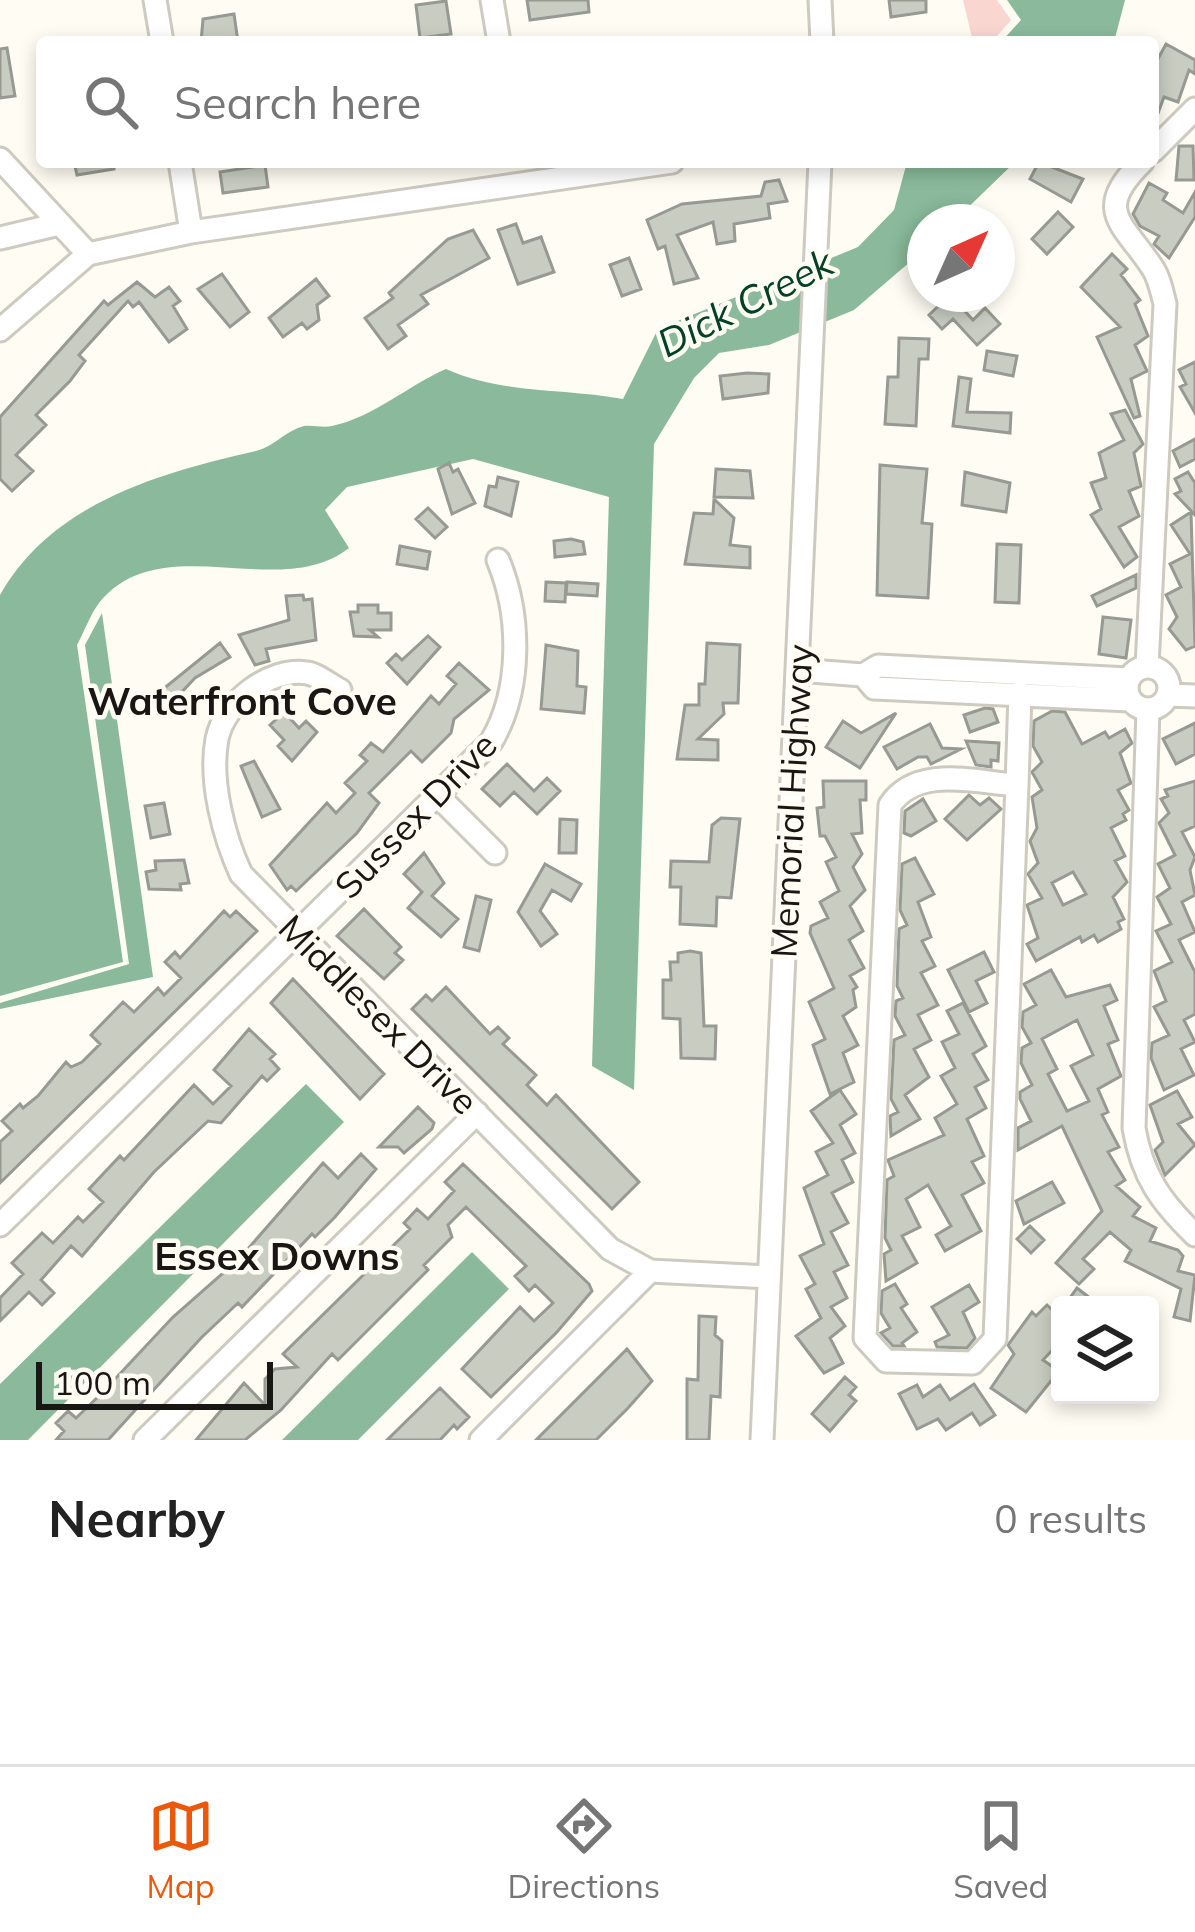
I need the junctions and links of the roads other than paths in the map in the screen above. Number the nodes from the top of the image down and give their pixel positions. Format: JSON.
{"nodes":[{"id":1,"x":155,"y":0,"type":"edge"},
{"id":2,"x":492,"y":0,"type":"edge"},
{"id":3,"x":820,"y":0,"type":"edge"},
{"id":4,"x":161,"y":36,"type":"edge"},
{"id":5,"x":498,"y":36,"type":"edge"},
{"id":6,"x":822,"y":36,"type":"edge"},
{"id":7,"x":1193,"y":116,"type":"edge"},
{"id":8,"x":1159,"y":146,"type":"edge"},
{"id":9,"x":0,"y":159,"type":"edge"},
{"id":10,"x":181,"y":168,"type":"edge"},
{"id":11,"x":580,"y":168,"type":"edge"},
{"id":12,"x":820,"y":168,"type":"edge"},
{"id":13,"x":1136,"y":168,"type":"edge"},
{"id":14,"x":518,"y":172,"type":"edge"},
{"id":15,"x":59,"y":224,"type":"junction"},
{"id":16,"x":191,"y":232,"type":"junction"},
{"id":17,"x":0,"y":238,"type":"edge"},
{"id":18,"x":88,"y":254,"type":"junction"},
{"id":19,"x":0,"y":330,"type":"edge"},
{"id":20,"x":498,"y":560,"type":"dead end"},
{"id":21,"x":797,"y":670,"type":"junction"},
{"id":22,"x":863,"y":675,"type":"junction"},
{"id":23,"x":340,"y":689,"type":"dead end"},
{"id":24,"x":1138,"y":689,"type":"junction"},
{"id":25,"x":1020,"y":693,"type":"junction"},
{"id":26,"x":1169,"y":695,"type":"junction"},
{"id":27,"x":1195,"y":696,"type":"edge"},
{"id":28,"x":1017,"y":785,"type":"junction"},
{"id":29,"x":438,"y":796,"type":"junction"},
{"id":30,"x":495,"y":854,"type":"dead end"},
{"id":31,"x":299,"y":934,"type":"junction"},
{"id":32,"x":477,"y":1114,"type":"junction"},
{"id":33,"x":0,"y":1225,"type":"edge"},
{"id":34,"x":1195,"y":1235,"type":"edge"},
{"id":35,"x":650,"y":1271,"type":"junction"},
{"id":36,"x":769,"y":1277,"type":"junction"},
{"id":37,"x":145,"y":1440,"type":"edge"},
{"id":38,"x":481,"y":1440,"type":"edge"},
{"id":39,"x":762,"y":1440,"type":"edge"}],
"edges":[{"from":1,"to":4,"type":"street"},
{"from":2,"to":5,"type":"street"},
{"from":3,"to":6,"type":"street"},
{"from":7,"to":8,"type":"street"},
{"from":9,"to":15,"type":"street"},
{"from":10,"to":16,"type":"street"},
{"from":11,"to":14,"type":"street"},
{"from":12,"to":21,"type":"street","name":"Memorial Highway"},
{"from":13,"to":24,"type":"street"},
{"from":14,"to":16,"type":"street"},
{"from":15,"to":17,"type":"street"},
{"from":15,"to":18,"type":"street"},
{"from":16,"to":18,"type":"street"},
{"from":18,"to":19,"type":"street"},
{"from":20,"to":29,"type":"street","name":"Sussex Drive"},
{"from":21,"to":22,"type":"street"},
{"from":21,"to":36,"type":"street","name":"Memorial Highway"},
{"from":22,"to":24,"type":"street"},
{"from":22,"to":25,"type":"street"},
{"from":23,"to":31,"type":"street","name":"Middlesex Drive"},
{"from":24,"to":25,"type":"street"},
{"from":24,"to":26,"type":"street"},
{"from":24,"to":26,"type":"street"},
{"from":24,"to":34,"type":"street"},
{"from":25,"to":28,"type":"street"},
{"from":26,"to":27,"type":"street"},
{"from":28,"to":28,"type":"street"},
{"from":29,"to":30,"type":"street"},
{"from":29,"to":31,"type":"street","name":"Sussex Drive"},
{"from":31,"to":32,"type":"street","name":"Middlesex Drive"},
{"from":31,"to":33,"type":"street","name":"Sussex Drive"},
{"from":32,"to":35,"type":"street","name":"Middlesex Drive"},
{"from":32,"to":37,"type":"street"},
{"from":35,"to":36,"type":"street","name":"Middlesex Drive"},
{"from":35,"to":38,"type":"street"},
{"from":36,"to":39,"type":"street","name":"Memorial Highway"}]}
